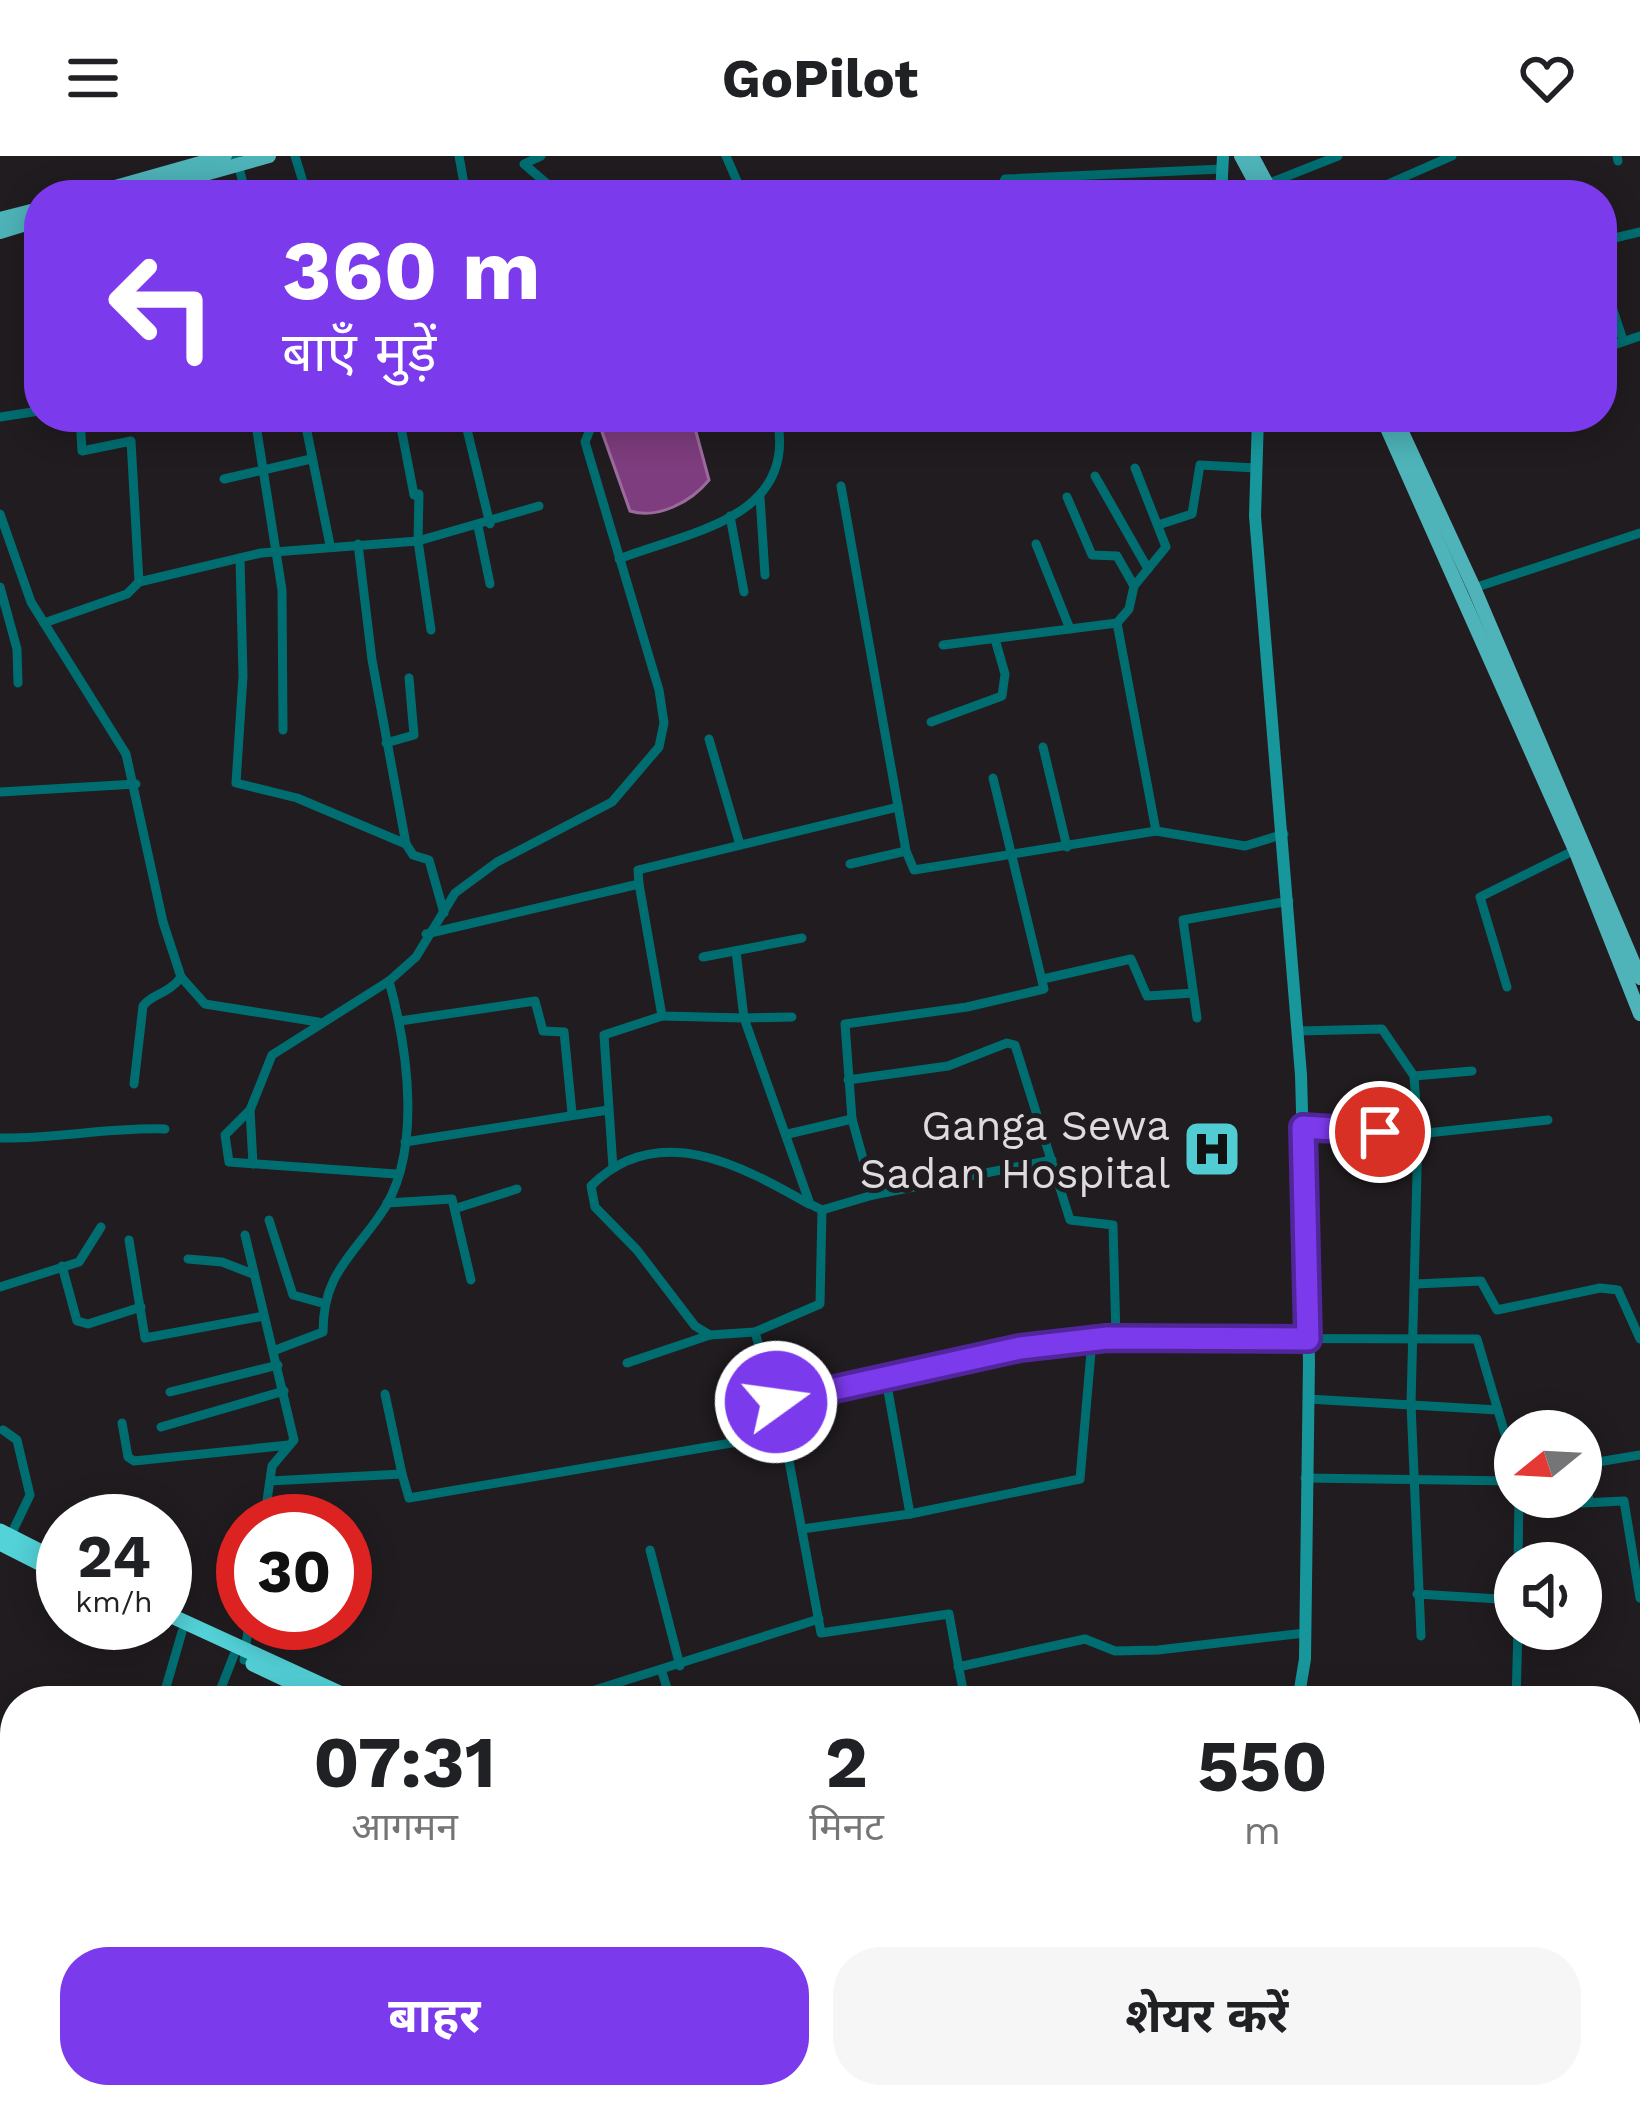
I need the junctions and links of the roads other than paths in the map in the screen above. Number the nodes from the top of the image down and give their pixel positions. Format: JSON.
{"nodes":[{"id":1,"x":268,"y":156,"type":"edge"},
{"id":2,"x":542,"y":156,"type":"edge"},
{"id":3,"x":1241,"y":156,"type":"edge"},
{"id":4,"x":1338,"y":156,"type":"edge"},
{"id":5,"x":1452,"y":156,"type":"edge"},
{"id":6,"x":233,"y":159,"type":"edge"},
{"id":7,"x":1222,"y":162,"type":"edge"},
{"id":8,"x":148,"y":180,"type":"edge"},
{"id":9,"x":173,"y":180,"type":"edge"},
{"id":10,"x":543,"y":180,"type":"edge"},
{"id":11,"x":1005,"y":180,"type":"edge"},
{"id":12,"x":1260,"y":180,"type":"edge"},
{"id":13,"x":1290,"y":180,"type":"edge"},
{"id":14,"x":1397,"y":180,"type":"edge"},
{"id":15,"x":1617,"y":322,"type":"edge"},
{"id":16,"x":1640,"y":336,"type":"edge"},
{"id":17,"x":1623,"y":340,"type":"junction"},
{"id":18,"x":1617,"y":343,"type":"edge"},
{"id":19,"x":81,"y":432,"type":"edge"},
{"id":20,"x":257,"y":432,"type":"edge"},
{"id":21,"x":306,"y":432,"type":"edge"},
{"id":22,"x":402,"y":432,"type":"edge"},
{"id":23,"x":467,"y":432,"type":"edge"},
{"id":24,"x":589,"y":432,"type":"edge"},
{"id":25,"x":780,"y":432,"type":"edge"},
{"id":26,"x":1257,"y":432,"type":"edge"},
{"id":27,"x":1389,"y":432,"type":"edge"},
{"id":28,"x":1402,"y":432,"type":"edge"},
{"id":29,"x":310,"y":458,"type":"junction"},
{"id":30,"x":1135,"y":468,"type":"dead end"},
{"id":31,"x":1256,"y":468,"type":"junction"},
{"id":32,"x":260,"y":470,"type":"junction"},
{"id":33,"x":1095,"y":476,"type":"dead end"},
{"id":34,"x":224,"y":479,"type":"dead end"},
{"id":35,"x":841,"y":486,"type":"dead end"},
{"id":36,"x":760,"y":497,"type":"junction"},
{"id":37,"x":1067,"y":497,"type":"dead end"},
{"id":38,"x":539,"y":506,"type":"dead end"},
{"id":39,"x":0,"y":514,"type":"edge"},
{"id":40,"x":730,"y":516,"type":"junction"},
{"id":41,"x":484,"y":525,"type":"junction"},
{"id":42,"x":1158,"y":525,"type":"junction"},
{"id":43,"x":1640,"y":532,"type":"edge"},
{"id":44,"x":418,"y":541,"type":"junction"},
{"id":45,"x":358,"y":544,"type":"junction"},
{"id":46,"x":1036,"y":544,"type":"dead end"},
{"id":47,"x":330,"y":545,"type":"junction"},
{"id":48,"x":277,"y":551,"type":"junction"},
{"id":49,"x":240,"y":558,"type":"junction"},
{"id":50,"x":619,"y":559,"type":"junction"},
{"id":51,"x":1148,"y":569,"type":"junction"},
{"id":52,"x":765,"y":574,"type":"dead end"},
{"id":53,"x":19,"y":576,"type":"junction"},
{"id":54,"x":140,"y":582,"type":"junction"},
{"id":55,"x":0,"y":584,"type":"edge"},
{"id":56,"x":490,"y":584,"type":"dead end"},
{"id":57,"x":1134,"y":586,"type":"junction"},
{"id":58,"x":1474,"y":588,"type":"junction"},
{"id":59,"x":744,"y":592,"type":"dead end"},
{"id":60,"x":44,"y":623,"type":"junction"},
{"id":61,"x":1117,"y":623,"type":"junction"},
{"id":62,"x":1070,"y":629,"type":"junction"},
{"id":63,"x":431,"y":630,"type":"dead end"},
{"id":64,"x":995,"y":639,"type":"junction"},
{"id":65,"x":944,"y":645,"type":"dead end"},
{"id":66,"x":409,"y":678,"type":"dead end"},
{"id":67,"x":18,"y":683,"type":"dead end"},
{"id":68,"x":931,"y":722,"type":"dead end"},
{"id":69,"x":283,"y":730,"type":"dead end"},
{"id":70,"x":709,"y":739,"type":"dead end"},
{"id":71,"x":386,"y":742,"type":"junction"},
{"id":72,"x":1043,"y":747,"type":"dead end"},
{"id":73,"x":994,"y":778,"type":"dead end"},
{"id":74,"x":136,"y":784,"type":"junction"},
{"id":75,"x":0,"y":792,"type":"edge"},
{"id":76,"x":898,"y":807,"type":"junction"},
{"id":77,"x":1156,"y":831,"type":"junction"},
{"id":78,"x":1284,"y":834,"type":"junction"},
{"id":79,"x":406,"y":844,"type":"junction"},
{"id":80,"x":740,"y":845,"type":"junction"},
{"id":81,"x":1066,"y":847,"type":"junction"},
{"id":82,"x":1575,"y":850,"type":"junction"},
{"id":83,"x":906,"y":851,"type":"junction"},
{"id":84,"x":1012,"y":857,"type":"junction"},
{"id":85,"x":850,"y":864,"type":"dead end"},
{"id":86,"x":639,"y":884,"type":"junction"},
{"id":87,"x":1289,"y":901,"type":"junction"},
{"id":88,"x":444,"y":914,"type":"junction"},
{"id":89,"x":426,"y":934,"type":"junction"},
{"id":90,"x":802,"y":938,"type":"dead end"},
{"id":91,"x":736,"y":951,"type":"junction"},
{"id":92,"x":1629,"y":952,"type":"edge"},
{"id":93,"x":704,"y":957,"type":"dead end"},
{"id":94,"x":182,"y":977,"type":"junction"},
{"id":95,"x":1640,"y":978,"type":"edge"},
{"id":96,"x":1043,"y":980,"type":"junction"},
{"id":97,"x":389,"y":981,"type":"junction"},
{"id":98,"x":1507,"y":987,"type":"dead end"},
{"id":99,"x":1193,"y":992,"type":"junction"},
{"id":100,"x":1640,"y":1014,"type":"edge"},
{"id":101,"x":662,"y":1016,"type":"junction"},
{"id":102,"x":791,"y":1017,"type":"dead end"},
{"id":103,"x":744,"y":1018,"type":"junction"},
{"id":104,"x":1197,"y":1018,"type":"dead end"},
{"id":105,"x":400,"y":1021,"type":"junction"},
{"id":106,"x":318,"y":1022,"type":"junction"},
{"id":107,"x":1298,"y":1031,"type":"junction"},
{"id":108,"x":1472,"y":1071,"type":"dead end"},
{"id":109,"x":1414,"y":1076,"type":"junction"},
{"id":110,"x":848,"y":1080,"type":"junction"},
{"id":111,"x":134,"y":1084,"type":"dead end"},
{"id":112,"x":250,"y":1110,"type":"junction"},
{"id":113,"x":608,"y":1110,"type":"junction"},
{"id":114,"x":572,"y":1113,"type":"junction"},
{"id":115,"x":853,"y":1119,"type":"junction"},
{"id":116,"x":1548,"y":1120,"type":"dead end"},
{"id":117,"x":1303,"y":1127,"type":"junction"},
{"id":118,"x":165,"y":1129,"type":"dead end"},
{"id":119,"x":1418,"y":1134,"type":"junction"},
{"id":120,"x":788,"y":1135,"type":"junction"},
{"id":121,"x":0,"y":1138,"type":"edge"},
{"id":122,"x":405,"y":1142,"type":"junction"},
{"id":123,"x":1052,"y":1160,"type":"junction"},
{"id":124,"x":253,"y":1164,"type":"junction"},
{"id":125,"x":613,"y":1168,"type":"junction"},
{"id":126,"x":395,"y":1174,"type":"junction"},
{"id":127,"x":517,"y":1189,"type":"dead end"},
{"id":128,"x":873,"y":1195,"type":"junction"},
{"id":129,"x":387,"y":1203,"type":"junction"},
{"id":130,"x":810,"y":1204,"type":"junction"},
{"id":131,"x":457,"y":1208,"type":"junction"},
{"id":132,"x":823,"y":1210,"type":"junction"},
{"id":133,"x":268,"y":1220,"type":"dead end"},
{"id":134,"x":101,"y":1227,"type":"dead end"},
{"id":135,"x":245,"y":1234,"type":"dead end"},
{"id":136,"x":128,"y":1240,"type":"dead end"},
{"id":137,"x":188,"y":1259,"type":"dead end"},
{"id":138,"x":62,"y":1266,"type":"junction"},
{"id":139,"x":253,"y":1274,"type":"junction"},
{"id":140,"x":470,"y":1280,"type":"dead end"},
{"id":141,"x":1416,"y":1284,"type":"junction"},
{"id":142,"x":0,"y":1288,"type":"edge"},
{"id":143,"x":322,"y":1303,"type":"junction"},
{"id":144,"x":141,"y":1307,"type":"junction"},
{"id":145,"x":264,"y":1316,"type":"junction"},
{"id":146,"x":754,"y":1332,"type":"junction"},
{"id":147,"x":710,"y":1335,"type":"junction"},
{"id":148,"x":1115,"y":1338,"type":"junction"},
{"id":149,"x":1308,"y":1339,"type":"junction"},
{"id":150,"x":1415,"y":1339,"type":"junction"},
{"id":151,"x":1640,"y":1339,"type":"edge"},
{"id":152,"x":1092,"y":1340,"type":"junction"},
{"id":153,"x":273,"y":1351,"type":"junction"},
{"id":154,"x":627,"y":1363,"type":"dead end"},
{"id":155,"x":278,"y":1365,"type":"junction"},
{"id":156,"x":885,"y":1374,"type":"junction"},
{"id":157,"x":284,"y":1391,"type":"junction"},
{"id":158,"x":170,"y":1392,"type":"dead end"},
{"id":159,"x":385,"y":1394,"type":"dead end"},
{"id":160,"x":1307,"y":1399,"type":"junction"},
{"id":161,"x":776,"y":1402,"type":"junction"},
{"id":162,"x":1411,"y":1403,"type":"junction"},
{"id":163,"x":1498,"y":1410,"type":"joint"},
{"id":164,"x":122,"y":1424,"type":"dead end"},
{"id":165,"x":161,"y":1427,"type":"dead end"},
{"id":166,"x":3,"y":1430,"type":"edge"},
{"id":167,"x":784,"y":1434,"type":"junction"},
{"id":168,"x":290,"y":1445,"type":"junction"},
{"id":169,"x":1640,"y":1455,"type":"edge"},
{"id":170,"x":1602,"y":1461,"type":"edge"},
{"id":171,"x":403,"y":1474,"type":"junction"},
{"id":172,"x":1305,"y":1478,"type":"junction"},
{"id":173,"x":1412,"y":1479,"type":"junction"},
{"id":174,"x":270,"y":1481,"type":"junction"},
{"id":175,"x":1494,"y":1481,"type":"edge"},
{"id":176,"x":268,"y":1494,"type":"edge"},
{"id":177,"x":1602,"y":1502,"type":"edge"},
{"id":178,"x":910,"y":1514,"type":"junction"},
{"id":179,"x":802,"y":1529,"type":"junction"},
{"id":180,"x":4,"y":1539,"type":"edge"},
{"id":181,"x":650,"y":1550,"type":"dead end"},
{"id":182,"x":36,"y":1552,"type":"edge"},
{"id":183,"x":36,"y":1559,"type":"edge"},
{"id":184,"x":1417,"y":1594,"type":"junction"},
{"id":185,"x":1640,"y":1598,"type":"edge"},
{"id":186,"x":1494,"y":1599,"type":"edge"},
{"id":187,"x":819,"y":1619,"type":"junction"},
{"id":188,"x":192,"y":1628,"type":"edge"},
{"id":189,"x":1305,"y":1633,"type":"junction"},
{"id":190,"x":192,"y":1636,"type":"edge"},
{"id":191,"x":1421,"y":1636,"type":"dead end"},
{"id":192,"x":177,"y":1650,"type":"edge"},
{"id":193,"x":242,"y":1650,"type":"edge"},
{"id":194,"x":1517,"y":1650,"type":"edge"},
{"id":195,"x":241,"y":1655,"type":"junction"},
{"id":196,"x":680,"y":1666,"type":"junction"},
{"id":197,"x":958,"y":1667,"type":"junction"},
{"id":198,"x":662,"y":1672,"type":"junction"},
{"id":199,"x":166,"y":1686,"type":"edge"},
{"id":200,"x":224,"y":1686,"type":"edge"},
{"id":201,"x":308,"y":1686,"type":"edge"},
{"id":202,"x":613,"y":1686,"type":"edge"},
{"id":203,"x":666,"y":1686,"type":"edge"},
{"id":204,"x":961,"y":1686,"type":"edge"},
{"id":205,"x":1300,"y":1686,"type":"edge"},
{"id":206,"x":1516,"y":1686,"type":"edge"}],
"edges":[{"from":1,"to":6,"type":"main road"},
{"from":2,"to":10,"type":"street"},
{"from":3,"to":12,"type":"main road"},
{"from":4,"to":13,"type":"street"},
{"from":5,"to":14,"type":"street"},
{"from":6,"to":8,"type":"main road"},
{"from":6,"to":9,"type":"main road"},
{"from":7,"to":11,"type":"street"},
{"from":15,"to":17,"type":"street"},
{"from":16,"to":17,"type":"street"},
{"from":17,"to":18,"type":"street"},
{"from":19,"to":54,"type":"street"},
{"from":20,"to":32,"type":"street"},
{"from":21,"to":29,"type":"street"},
{"from":22,"to":44,"type":"street"},
{"from":23,"to":41,"type":"street"},
{"from":24,"to":50,"type":"street"},
{"from":25,"to":36,"type":"street"},
{"from":26,"to":31,"type":"street"},
{"from":27,"to":82,"type":"main road"},
{"from":28,"to":58,"type":"main road"},
{"from":29,"to":32,"type":"street"},
{"from":29,"to":47,"type":"street"},
{"from":30,"to":42,"type":"street"},
{"from":31,"to":42,"type":"street"},
{"from":31,"to":78,"type":"street"},
{"from":32,"to":34,"type":"street"},
{"from":32,"to":48,"type":"street"},
{"from":33,"to":51,"type":"street"},
{"from":35,"to":76,"type":"street"},
{"from":36,"to":40,"type":"street"},
{"from":36,"to":52,"type":"street"},
{"from":37,"to":57,"type":"street"},
{"from":38,"to":41,"type":"street"},
{"from":39,"to":53,"type":"street"},
{"from":40,"to":50,"type":"street"},
{"from":40,"to":59,"type":"street"},
{"from":41,"to":44,"type":"street"},
{"from":41,"to":56,"type":"street"},
{"from":42,"to":51,"type":"street"},
{"from":43,"to":58,"type":"street"},
{"from":44,"to":45,"type":"street"},
{"from":44,"to":63,"type":"street"},
{"from":45,"to":47,"type":"street"},
{"from":45,"to":71,"type":"street"},
{"from":46,"to":62,"type":"street"},
{"from":47,"to":48,"type":"street"},
{"from":48,"to":49,"type":"street"},
{"from":48,"to":69,"type":"street"},
{"from":49,"to":54,"type":"street"},
{"from":49,"to":79,"type":"street"},
{"from":50,"to":88,"type":"street"},
{"from":51,"to":57,"type":"street"},
{"from":53,"to":55,"type":"street"},
{"from":53,"to":60,"type":"street"},
{"from":54,"to":60,"type":"street"},
{"from":55,"to":67,"type":"street"},
{"from":57,"to":61,"type":"street"},
{"from":58,"to":92,"type":"main road"},
{"from":60,"to":74,"type":"street"},
{"from":61,"to":62,"type":"street"},
{"from":61,"to":77,"type":"street"},
{"from":62,"to":64,"type":"street"},
{"from":64,"to":65,"type":"street"},
{"from":64,"to":68,"type":"street"},
{"from":66,"to":71,"type":"street"},
{"from":70,"to":80,"type":"street"},
{"from":71,"to":79,"type":"street"},
{"from":72,"to":81,"type":"street"},
{"from":73,"to":84,"type":"street"},
{"from":74,"to":75,"type":"street"},
{"from":74,"to":94,"type":"street"},
{"from":76,"to":80,"type":"street"},
{"from":76,"to":83,"type":"street"},
{"from":77,"to":78,"type":"street"},
{"from":77,"to":81,"type":"street"},
{"from":78,"to":87,"type":"street"},
{"from":79,"to":88,"type":"street"},
{"from":80,"to":86,"type":"street"},
{"from":81,"to":84,"type":"street"},
{"from":82,"to":92,"type":"main road"},
{"from":82,"to":98,"type":"street"},
{"from":83,"to":84,"type":"street"},
{"from":83,"to":85,"type":"street"},
{"from":84,"to":96,"type":"street"},
{"from":86,"to":89,"type":"street"},
{"from":86,"to":101,"type":"street"},
{"from":87,"to":99,"type":"street"},
{"from":87,"to":107,"type":"street"},
{"from":88,"to":89,"type":"street"},
{"from":89,"to":97,"type":"street"},
{"from":90,"to":91,"type":"street"},
{"from":91,"to":93,"type":"street"},
{"from":91,"to":103,"type":"street"},
{"from":92,"to":95,"type":"main road"},
{"from":92,"to":100,"type":"main road"},
{"from":94,"to":106,"type":"street"},
{"from":94,"to":111,"type":"street"},
{"from":96,"to":99,"type":"street"},
{"from":96,"to":110,"type":"street"},
{"from":97,"to":105,"type":"street"},
{"from":97,"to":106,"type":"street"},
{"from":99,"to":104,"type":"street"},
{"from":101,"to":103,"type":"street"},
{"from":101,"to":113,"type":"street"},
{"from":102,"to":103,"type":"street"},
{"from":103,"to":120,"type":"street"},
{"from":105,"to":114,"type":"street"},
{"from":105,"to":122,"type":"street"},
{"from":106,"to":112,"type":"street"},
{"from":107,"to":109,"type":"street"},
{"from":107,"to":117,"type":"street"},
{"from":108,"to":109,"type":"street"},
{"from":109,"to":119,"type":"street"},
{"from":110,"to":115,"type":"street"},
{"from":110,"to":123,"type":"street"},
{"from":112,"to":124,"type":"street"},
{"from":112,"to":124,"type":"street"},
{"from":113,"to":114,"type":"street"},
{"from":113,"to":125,"type":"street"},
{"from":114,"to":122,"type":"street"},
{"from":115,"to":120,"type":"street"},
{"from":115,"to":128,"type":"street"},
{"from":116,"to":119,"type":"street"},
{"from":117,"to":119,"type":"street"},
{"from":117,"to":149,"type":"street"},
{"from":118,"to":121,"type":"street"},
{"from":119,"to":141,"type":"street"},
{"from":120,"to":130,"type":"street"},
{"from":122,"to":126,"type":"street"},
{"from":123,"to":128,"type":"street"},
{"from":123,"to":148,"type":"street"},
{"from":124,"to":126,"type":"street"},
{"from":125,"to":130,"type":"street"},
{"from":125,"to":147,"type":"street"},
{"from":126,"to":129,"type":"street"},
{"from":127,"to":131,"type":"street"},
{"from":128,"to":132,"type":"street"},
{"from":129,"to":131,"type":"street"},
{"from":129,"to":143,"type":"street"},
{"from":130,"to":132,"type":"street"},
{"from":131,"to":140,"type":"street"},
{"from":132,"to":146,"type":"street"},
{"from":133,"to":143,"type":"street"},
{"from":134,"to":138,"type":"street"},
{"from":135,"to":139,"type":"street"},
{"from":136,"to":144,"type":"street"},
{"from":137,"to":139,"type":"street"},
{"from":138,"to":142,"type":"street"},
{"from":138,"to":144,"type":"street"},
{"from":139,"to":145,"type":"street"},
{"from":141,"to":150,"type":"street"},
{"from":141,"to":151,"type":"street"},
{"from":143,"to":153,"type":"street"},
{"from":144,"to":145,"type":"street"},
{"from":145,"to":153,"type":"street"},
{"from":146,"to":147,"type":"street"},
{"from":146,"to":161,"type":"street"},
{"from":147,"to":154,"type":"street"},
{"from":148,"to":149,"type":"street"},
{"from":148,"to":152,"type":"street"},
{"from":149,"to":150,"type":"street"},
{"from":149,"to":160,"type":"street"},
{"from":150,"to":162,"type":"street"},
{"from":150,"to":163,"type":"street"},
{"from":152,"to":156,"type":"street"},
{"from":152,"to":178,"type":"street"},
{"from":153,"to":155,"type":"street"},
{"from":155,"to":157,"type":"street"},
{"from":155,"to":158,"type":"street"},
{"from":156,"to":161,"type":"street"},
{"from":156,"to":178,"type":"street"},
{"from":157,"to":165,"type":"street"},
{"from":157,"to":168,"type":"street"},
{"from":159,"to":171,"type":"street"},
{"from":160,"to":162,"type":"street"},
{"from":160,"to":172,"type":"street"},
{"from":161,"to":167,"type":"street"},
{"from":162,"to":163,"type":"street"},
{"from":162,"to":173,"type":"street"},
{"from":164,"to":168,"type":"street"},
{"from":166,"to":180,"type":"street"},
{"from":167,"to":171,"type":"street"},
{"from":167,"to":179,"type":"street"},
{"from":168,"to":174,"type":"street"},
{"from":169,"to":170,"type":"street"},
{"from":171,"to":174,"type":"street"},
{"from":172,"to":173,"type":"street"},
{"from":172,"to":189,"type":"street"},
{"from":173,"to":175,"type":"street"},
{"from":173,"to":184,"type":"street"},
{"from":174,"to":176,"type":"street"},
{"from":177,"to":185,"type":"street"},
{"from":178,"to":179,"type":"street"},
{"from":179,"to":187,"type":"street"},
{"from":180,"to":182,"type":"highway"},
{"from":180,"to":183,"type":"highway"},
{"from":181,"to":196,"type":"street"},
{"from":184,"to":186,"type":"street"},
{"from":184,"to":191,"type":"street"},
{"from":187,"to":196,"type":"street"},
{"from":187,"to":197,"type":"street"},
{"from":188,"to":195,"type":"highway"},
{"from":189,"to":197,"type":"street"},
{"from":189,"to":205,"type":"street"},
{"from":190,"to":195,"type":"highway"},
{"from":192,"to":199,"type":"street"},
{"from":193,"to":195,"type":"street"},
{"from":194,"to":206,"type":"street"},
{"from":195,"to":200,"type":"street"},
{"from":195,"to":201,"type":"highway"},
{"from":196,"to":198,"type":"street"},
{"from":197,"to":204,"type":"street"},
{"from":198,"to":202,"type":"street"},
{"from":198,"to":203,"type":"street"}]}
